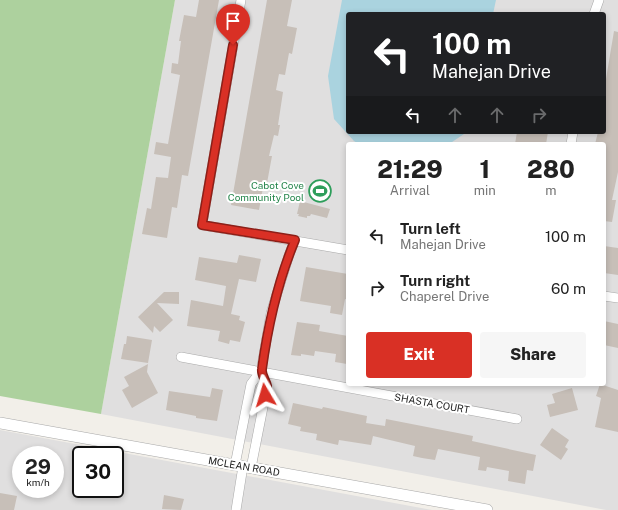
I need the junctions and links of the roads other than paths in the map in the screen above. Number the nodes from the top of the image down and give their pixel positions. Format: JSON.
{"nodes":[{"id":1,"x":240,"y":0,"type":"edge"},
{"id":2,"x":599,"y":0,"type":"edge"},
{"id":3,"x":595,"y":12,"type":"edge"},
{"id":4,"x":295,"y":240,"type":"junction"},
{"id":5,"x":346,"y":250,"type":"edge"},
{"id":6,"x":606,"y":296,"type":"edge"},
{"id":7,"x":618,"y":298,"type":"edge"},
{"id":8,"x":181,"y":357,"type":"dead end"},
{"id":9,"x":261,"y":372,"type":"junction"},
{"id":10,"x":517,"y":419,"type":"dead end"},
{"id":11,"x":0,"y":423,"type":"edge"},
{"id":12,"x":243,"y":466,"type":"junction"},
{"id":13,"x":236,"y":510,"type":"edge"},
{"id":14,"x":487,"y":510,"type":"edge"}],
"edges":[{"from":1,"to":4,"type":"street"},
{"from":2,"to":3,"type":"street"},
{"from":4,"to":5,"type":"street"},
{"from":4,"to":9,"type":"street"},
{"from":6,"to":7,"type":"street"},
{"from":8,"to":9,"type":"street","name":"SHASTA COURT"},
{"from":9,"to":10,"type":"street","name":"SHASTA COURT"},
{"from":9,"to":12,"type":"street"},
{"from":9,"to":12,"type":"street"},
{"from":11,"to":12,"type":"street","name":"MCLEAN ROAD"},
{"from":12,"to":13,"type":"street"},
{"from":12,"to":14,"type":"street","name":"MCLEAN ROAD"}]}
